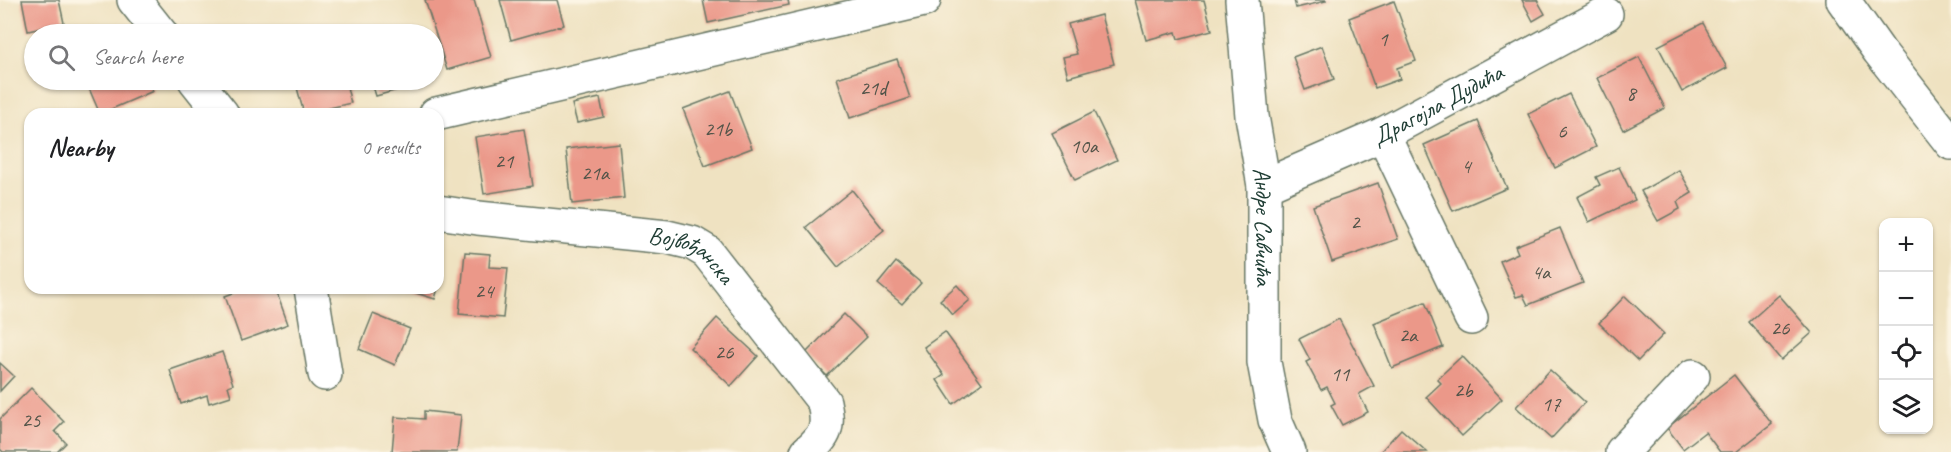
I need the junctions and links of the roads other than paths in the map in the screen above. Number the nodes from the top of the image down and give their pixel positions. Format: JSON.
{"nodes":[{"id":1,"x":134,"y":0,"type":"edge"},
{"id":2,"x":924,"y":0,"type":"edge"},
{"id":3,"x":1242,"y":0,"type":"edge"},
{"id":4,"x":1843,"y":0,"type":"edge"},
{"id":5,"x":1606,"y":14,"type":"dead end"},
{"id":6,"x":153,"y":24,"type":"edge"},
{"id":7,"x":203,"y":90,"type":"edge"},
{"id":8,"x":217,"y":108,"type":"edge"},
{"id":9,"x":444,"y":112,"type":"edge"},
{"id":10,"x":1383,"y":134,"type":"junction"},
{"id":11,"x":1951,"y":143,"type":"edge"},
{"id":12,"x":1264,"y":186,"type":"junction"},
{"id":13,"x":444,"y":213,"type":"edge"},
{"id":14,"x":312,"y":294,"type":"edge"},
{"id":15,"x":1471,"y":318,"type":"dead end"},
{"id":16,"x":325,"y":374,"type":"dead end"},
{"id":17,"x":1693,"y":376,"type":"dead end"},
{"id":18,"x":807,"y":452,"type":"edge"},
{"id":19,"x":1288,"y":452,"type":"edge"},
{"id":20,"x":1622,"y":452,"type":"edge"}],
"edges":[{"from":1,"to":6,"type":"street"},
{"from":2,"to":9,"type":"street"},
{"from":3,"to":12,"type":"street","name":"Андре Савчића"},
{"from":4,"to":11,"type":"street"},
{"from":5,"to":10,"type":"street","name":"Драгојла Дудића"},
{"from":7,"to":8,"type":"street"},
{"from":10,"to":12,"type":"street","name":"Драгојла Дудића"},
{"from":10,"to":15,"type":"street"},
{"from":12,"to":19,"type":"street","name":"Андре Савчића"},
{"from":13,"to":18,"type":"street","name":"Војвођанска"},
{"from":14,"to":16,"type":"street"},
{"from":17,"to":20,"type":"street"}]}
